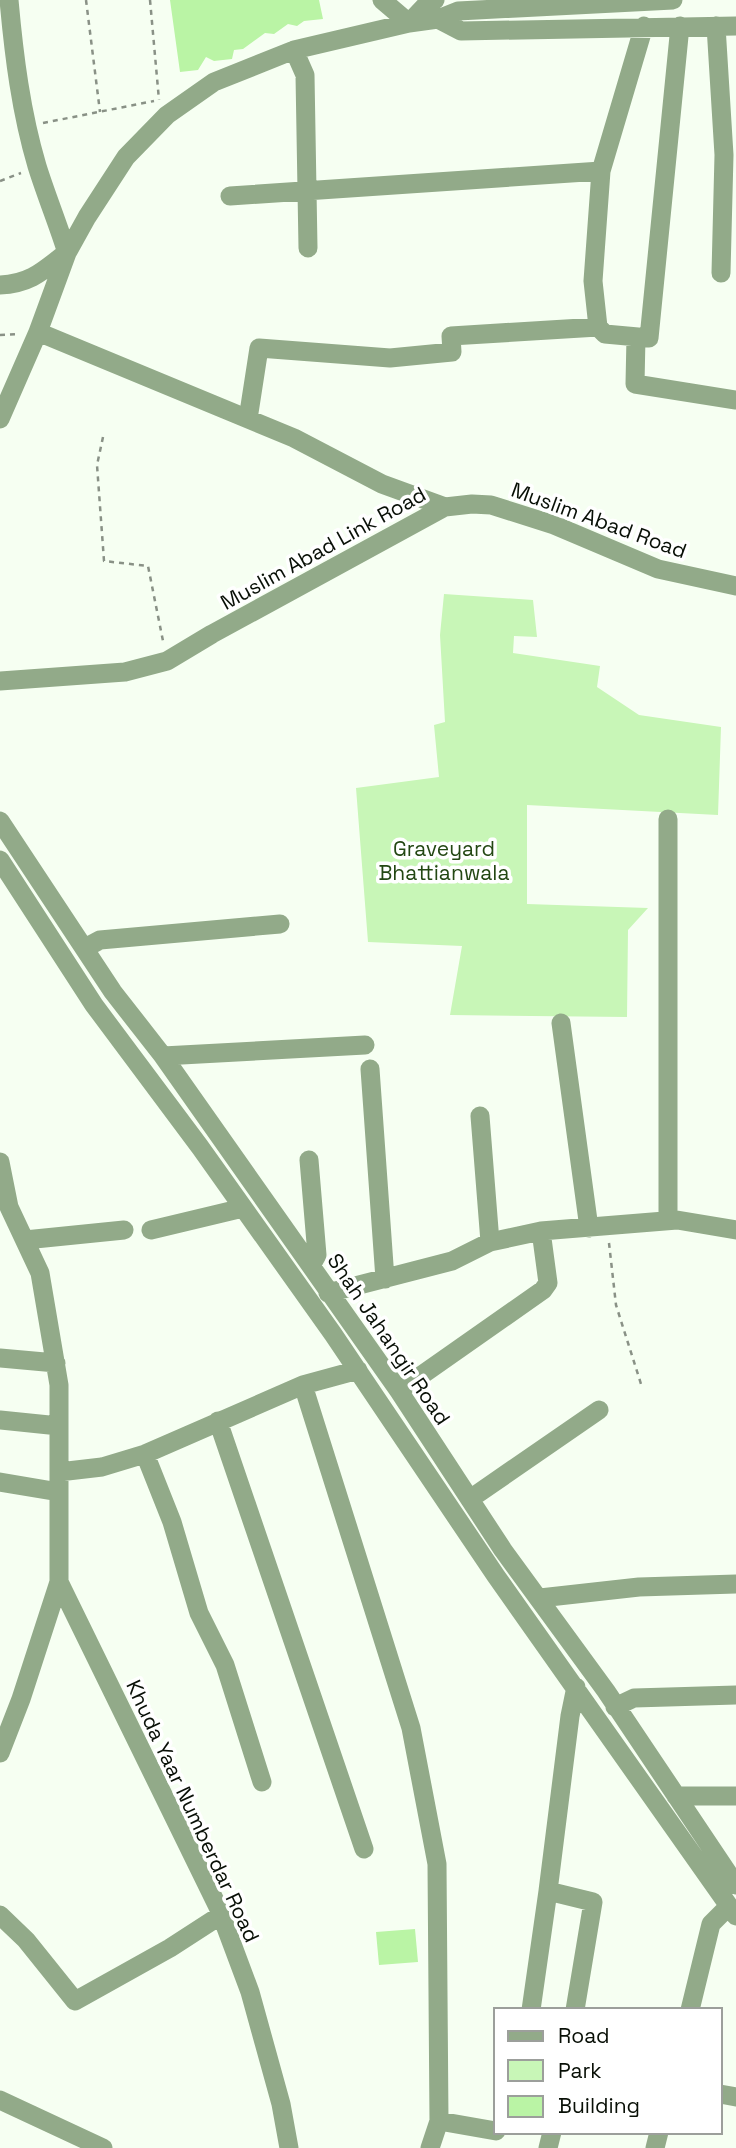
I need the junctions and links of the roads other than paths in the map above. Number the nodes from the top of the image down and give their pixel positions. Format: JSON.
{"nodes":[{"id":1,"x":9,"y":0,"type":"edge"},
{"id":2,"x":382,"y":0,"type":"edge"},
{"id":3,"x":661,"y":0,"type":"edge"},
{"id":4,"x":673,"y":0,"type":"edge"},
{"id":5,"x":437,"y":10,"type":"edge"},
{"id":6,"x":409,"y":23,"type":"junction"},
{"id":7,"x":650,"y":26,"type":"junction"},
{"id":8,"x":680,"y":26,"type":"junction"},
{"id":9,"x":716,"y":26,"type":"junction"},
{"id":10,"x":736,"y":26,"type":"edge"},
{"id":11,"x":293,"y":50,"type":"junction"},
{"id":12,"x":730,"y":131,"type":"edge"},
{"id":13,"x":601,"y":171,"type":"junction"},
{"id":14,"x":307,"y":191,"type":"junction"},
{"id":15,"x":230,"y":196,"type":"dead end"},
{"id":16,"x":308,"y":248,"type":"dead end"},
{"id":17,"x":67,"y":253,"type":"junction"},
{"id":18,"x":721,"y":273,"type":"dead end"},
{"id":19,"x":0,"y":285,"type":"edge"},
{"id":20,"x":598,"y":327,"type":"junction"},
{"id":21,"x":38,"y":332,"type":"junction"},
{"id":22,"x":636,"y":337,"type":"junction"},
{"id":23,"x":736,"y":400,"type":"edge"},
{"id":24,"x":0,"y":419,"type":"edge"},
{"id":25,"x":248,"y":419,"type":"junction"},
{"id":26,"x":445,"y":507,"type":"junction"},
{"id":27,"x":736,"y":586,"type":"edge"},
{"id":28,"x":0,"y":681,"type":"edge"},
{"id":29,"x":668,"y":819,"type":"dead end"},
{"id":30,"x":0,"y":821,"type":"edge"},
{"id":31,"x":0,"y":860,"type":"edge"},
{"id":32,"x":280,"y":924,"type":"dead end"},
{"id":33,"x":85,"y":948,"type":"junction"},
{"id":34,"x":561,"y":1023,"type":"dead end"},
{"id":35,"x":365,"y":1045,"type":"dead end"},
{"id":36,"x":163,"y":1056,"type":"junction"},
{"id":37,"x":370,"y":1069,"type":"dead end"},
{"id":38,"x":480,"y":1116,"type":"dead end"},
{"id":39,"x":309,"y":1160,"type":"dead end"},
{"id":40,"x":0,"y":1162,"type":"edge"},
{"id":41,"x":5,"y":1207,"type":"edge"},
{"id":42,"x":243,"y":1208,"type":"junction"},
{"id":43,"x":668,"y":1220,"type":"junction"},
{"id":44,"x":598,"y":1227,"type":"junction"},
{"id":45,"x":124,"y":1230,"type":"dead end"},
{"id":46,"x":151,"y":1230,"type":"dead end"},
{"id":47,"x":736,"y":1230,"type":"edge"},
{"id":48,"x":541,"y":1231,"type":"junction"},
{"id":49,"x":25,"y":1240,"type":"junction"},
{"id":50,"x":489,"y":1242,"type":"junction"},
{"id":51,"x":312,"y":1266,"type":"junction"},
{"id":52,"x":386,"y":1279,"type":"junction"},
{"id":53,"x":328,"y":1293,"type":"junction"},
{"id":54,"x":0,"y":1358,"type":"edge"},
{"id":55,"x":56,"y":1363,"type":"junction"},
{"id":56,"x":358,"y":1370,"type":"junction"},
{"id":57,"x":303,"y":1385,"type":"junction"},
{"id":58,"x":399,"y":1391,"type":"junction"},
{"id":59,"x":599,"y":1410,"type":"dead end"},
{"id":60,"x":0,"y":1420,"type":"edge"},
{"id":61,"x":218,"y":1421,"type":"junction"},
{"id":62,"x":60,"y":1426,"type":"junction"},
{"id":63,"x":145,"y":1454,"type":"junction"},
{"id":64,"x":59,"y":1472,"type":"junction"},
{"id":65,"x":0,"y":1482,"type":"edge"},
{"id":66,"x":59,"y":1492,"type":"junction"},
{"id":67,"x":470,"y":1499,"type":"junction"},
{"id":68,"x":59,"y":1582,"type":"junction"},
{"id":69,"x":736,"y":1584,"type":"edge"},
{"id":70,"x":540,"y":1598,"type":"junction"},
{"id":71,"x":576,"y":1687,"type":"junction"},
{"id":72,"x":736,"y":1695,"type":"edge"},
{"id":73,"x":615,"y":1707,"type":"junction"},
{"id":74,"x":0,"y":1753,"type":"edge"},
{"id":75,"x":262,"y":1782,"type":"dead end"},
{"id":76,"x":676,"y":1796,"type":"junction"},
{"id":77,"x":736,"y":1796,"type":"edge"},
{"id":78,"x":364,"y":1849,"type":"dead end"},
{"id":79,"x":736,"y":1885,"type":"edge"},
{"id":80,"x":548,"y":1891,"type":"junction"},
{"id":81,"x":733,"y":1911,"type":"edge"},
{"id":82,"x":0,"y":1915,"type":"edge"},
{"id":83,"x":221,"y":1915,"type":"junction"},
{"id":84,"x":531,"y":2008,"type":"edge"},
{"id":85,"x":575,"y":2008,"type":"edge"},
{"id":86,"x":690,"y":2008,"type":"edge"},
{"id":87,"x":0,"y":2100,"type":"edge"},
{"id":88,"x":439,"y":2121,"type":"junction"},
{"id":89,"x":494,"y":2131,"type":"edge"},
{"id":90,"x":103,"y":2148,"type":"edge"},
{"id":91,"x":289,"y":2148,"type":"edge"},
{"id":92,"x":430,"y":2148,"type":"edge"}],
"edges":[{"from":1,"to":17,"type":"street"},
{"from":2,"to":6,"type":"street"},
{"from":3,"to":4,"type":"street"},
{"from":3,"to":5,"type":"street"},
{"from":3,"to":7,"type":"street"},
{"from":5,"to":6,"type":"street"},
{"from":5,"to":7,"type":"street"},
{"from":6,"to":11,"type":"street"},
{"from":7,"to":8,"type":"street"},
{"from":7,"to":13,"type":"street"},
{"from":8,"to":9,"type":"street"},
{"from":8,"to":22,"type":"street"},
{"from":9,"to":10,"type":"street"},
{"from":9,"to":12,"type":"street"},
{"from":11,"to":14,"type":"street"},
{"from":11,"to":17,"type":"street"},
{"from":12,"to":18,"type":"street"},
{"from":13,"to":14,"type":"street"},
{"from":13,"to":20,"type":"street"},
{"from":14,"to":15,"type":"street"},
{"from":14,"to":16,"type":"street"},
{"from":17,"to":19,"type":"street"},
{"from":17,"to":21,"type":"street"},
{"from":20,"to":22,"type":"street"},
{"from":20,"to":25,"type":"street"},
{"from":21,"to":24,"type":"street"},
{"from":21,"to":25,"type":"street","name":"Muslim Abad Link Road"},
{"from":22,"to":23,"type":"street"},
{"from":25,"to":26,"type":"street","name":"Muslim Abad Link Road"},
{"from":26,"to":27,"type":"street","name":"Muslim Abad Road"},
{"from":26,"to":28,"type":"street","name":"Muslim Abad Link Road"},
{"from":29,"to":43,"type":"street"},
{"from":30,"to":33,"type":"street","name":"Shah Jahangir Road"},
{"from":31,"to":42,"type":"street","name":"Shah Jahangir Road"},
{"from":32,"to":33,"type":"street"},
{"from":33,"to":36,"type":"street","name":"Shah Jahangir Road"},
{"from":34,"to":44,"type":"street"},
{"from":35,"to":36,"type":"street"},
{"from":36,"to":51,"type":"street","name":"Shah Jahangir Road"},
{"from":37,"to":52,"type":"street"},
{"from":38,"to":50,"type":"street"},
{"from":39,"to":51,"type":"street"},
{"from":40,"to":41,"type":"street"},
{"from":41,"to":49,"type":"street"},
{"from":42,"to":46,"type":"street"},
{"from":42,"to":56,"type":"street","name":"Shah Jahangir Road"},
{"from":43,"to":44,"type":"street"},
{"from":43,"to":47,"type":"street"},
{"from":44,"to":48,"type":"street"},
{"from":45,"to":49,"type":"street"},
{"from":48,"to":50,"type":"street"},
{"from":48,"to":58,"type":"street"},
{"from":49,"to":55,"type":"street"},
{"from":50,"to":52,"type":"street"},
{"from":51,"to":53,"type":"street","name":"Shah Jahangir Road"},
{"from":52,"to":53,"type":"street"},
{"from":53,"to":58,"type":"street","name":"Shah Jahangir Road"},
{"from":54,"to":55,"type":"street"},
{"from":55,"to":62,"type":"street"},
{"from":56,"to":57,"type":"street"},
{"from":56,"to":71,"type":"street","name":"Shah Jahangir Road"},
{"from":57,"to":61,"type":"street"},
{"from":57,"to":88,"type":"street"},
{"from":58,"to":67,"type":"street","name":"Shah Jahangir Road"},
{"from":59,"to":67,"type":"street"},
{"from":60,"to":62,"type":"street"},
{"from":61,"to":63,"type":"street"},
{"from":61,"to":78,"type":"street"},
{"from":62,"to":64,"type":"street"},
{"from":63,"to":64,"type":"street"},
{"from":63,"to":75,"type":"street"},
{"from":64,"to":66,"type":"street"},
{"from":65,"to":66,"type":"street"},
{"from":66,"to":68,"type":"street"},
{"from":67,"to":70,"type":"street","name":"Shah Jahangir Road"},
{"from":68,"to":74,"type":"street"},
{"from":68,"to":83,"type":"street","name":"Khuda Yaar Numberdar Road"},
{"from":69,"to":70,"type":"street"},
{"from":70,"to":73,"type":"street","name":"Shah Jahangir Road"},
{"from":71,"to":80,"type":"street"},
{"from":71,"to":81,"type":"street","name":"Shah Jahangir Road"},
{"from":72,"to":73,"type":"street"},
{"from":73,"to":76,"type":"street","name":"Shah Jahangir Road"},
{"from":76,"to":77,"type":"street"},
{"from":76,"to":79,"type":"street","name":"Shah Jahangir Road"},
{"from":80,"to":84,"type":"street"},
{"from":80,"to":85,"type":"street"},
{"from":81,"to":86,"type":"street"},
{"from":82,"to":83,"type":"street"},
{"from":83,"to":91,"type":"street","name":"Khuda Yaar Numberdar Road"},
{"from":87,"to":90,"type":"street"},
{"from":88,"to":89,"type":"street"},
{"from":88,"to":92,"type":"street"}]}
